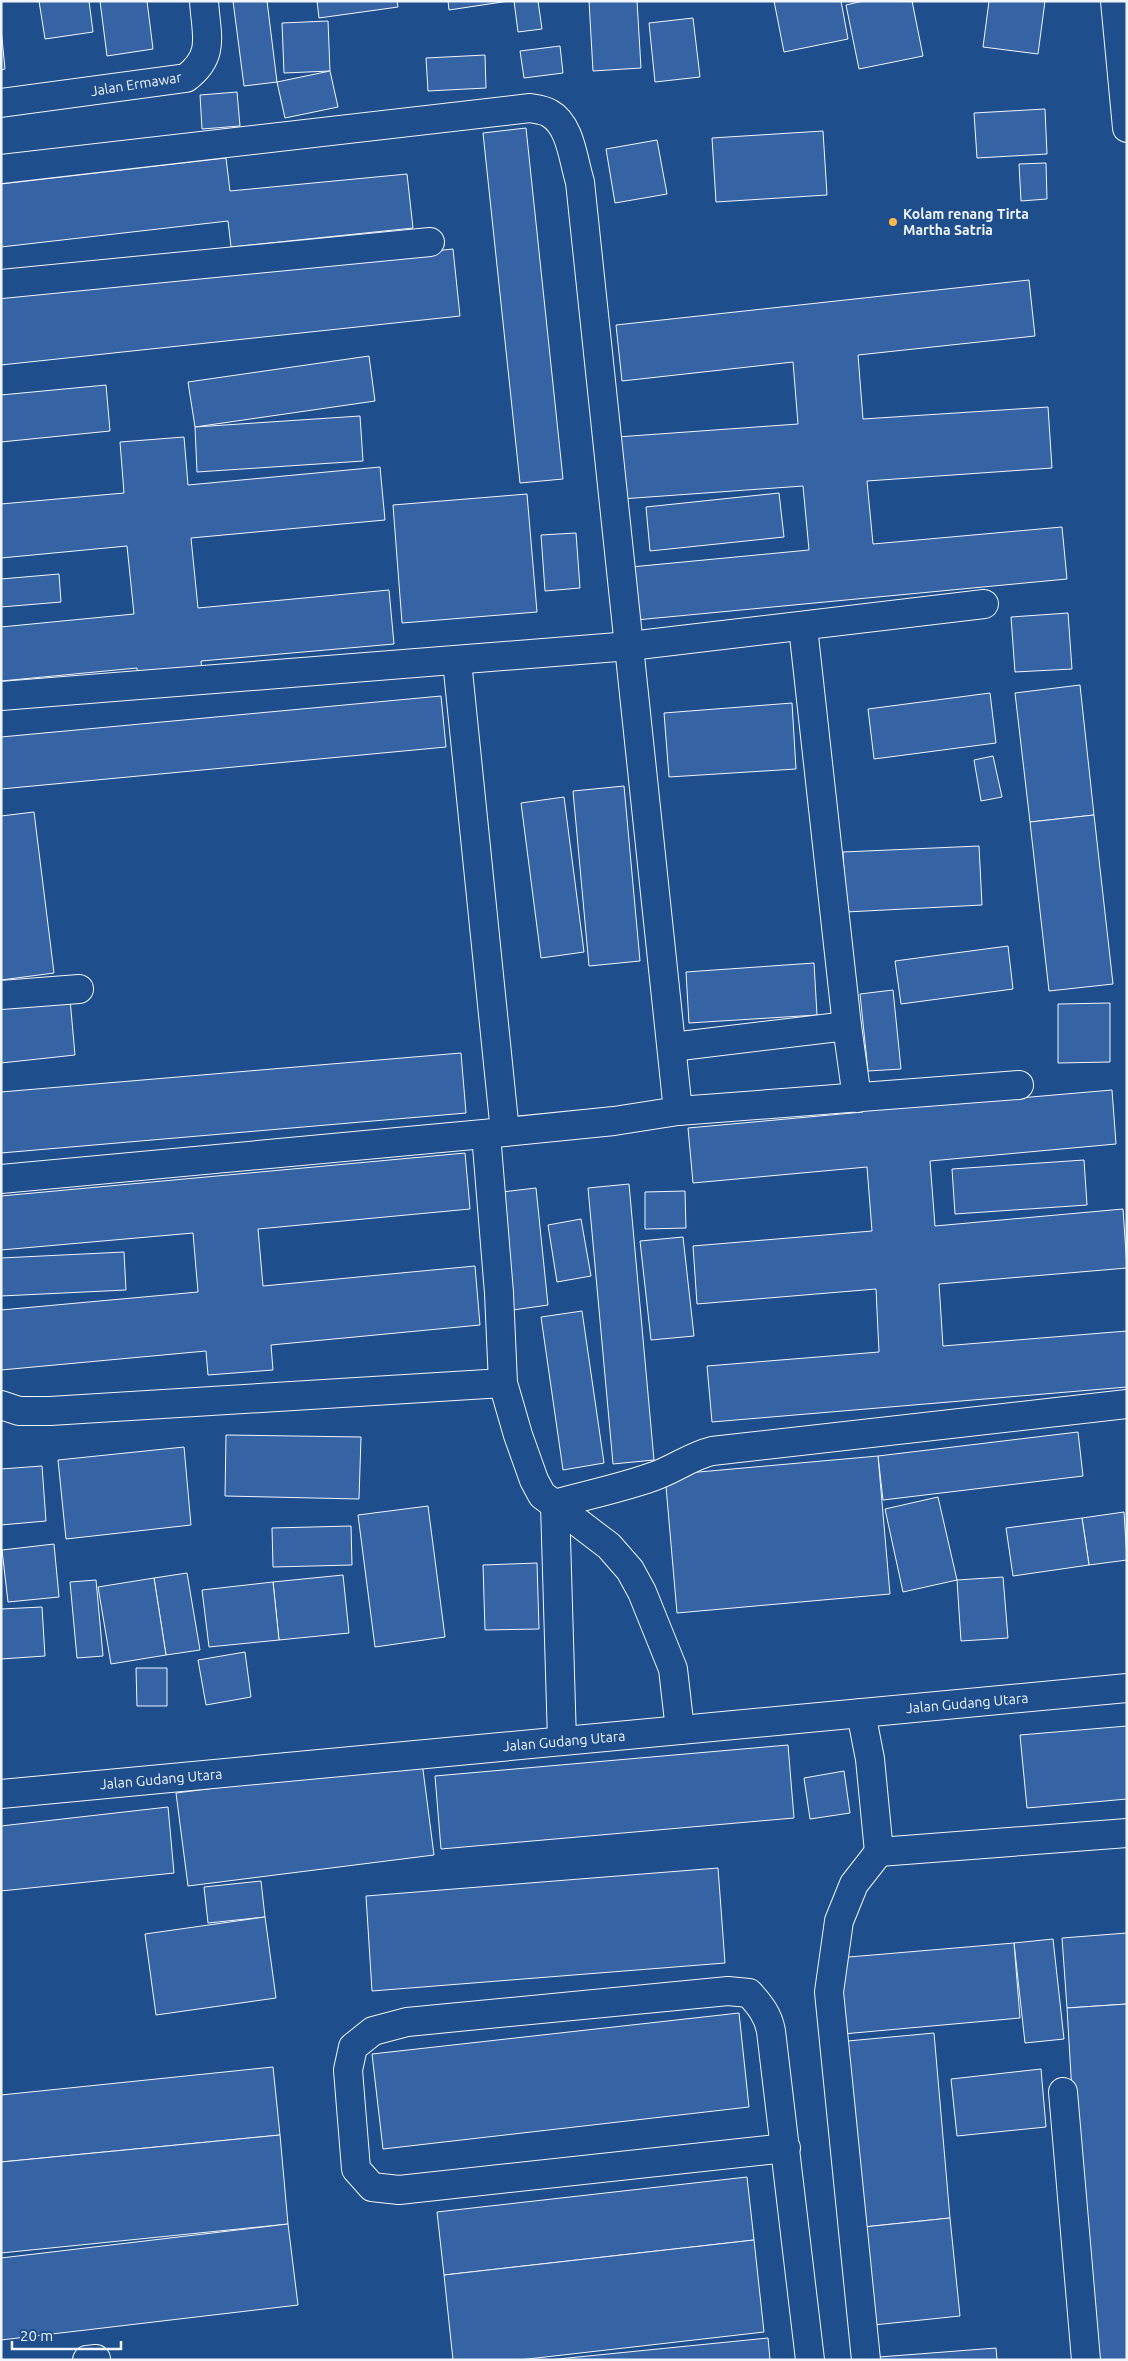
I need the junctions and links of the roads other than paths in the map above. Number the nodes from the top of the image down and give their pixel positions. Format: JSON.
{"nodes":[{"id":1,"x":204,"y":1,"type":"edge"},
{"id":2,"x":1115,"y":1,"type":"edge"},
{"id":3,"x":1,"y":103,"type":"edge"},
{"id":4,"x":1127,"y":128,"type":"edge"},
{"id":5,"x":1,"y":169,"type":"edge"},
{"id":6,"x":430,"y":242,"type":"dead end"},
{"id":7,"x":1,"y":284,"type":"edge"},
{"id":8,"x":984,"y":604,"type":"dead end"},
{"id":9,"x":803,"y":627,"type":"junction"},
{"id":10,"x":630,"y":646,"type":"junction"},
{"id":11,"x":457,"y":661,"type":"junction"},
{"id":12,"x":1,"y":696,"type":"edge"},
{"id":13,"x":79,"y":989,"type":"dead end"},
{"id":14,"x":1,"y":995,"type":"edge"},
{"id":15,"x":847,"y":1026,"type":"junction"},
{"id":16,"x":672,"y":1047,"type":"junction"},
{"id":17,"x":1019,"y":1085,"type":"dead end"},
{"id":18,"x":857,"y":1098,"type":"junction"},
{"id":19,"x":678,"y":1111,"type":"junction"},
{"id":20,"x":495,"y":1133,"type":"junction"},
{"id":21,"x":1,"y":1179,"type":"edge"},
{"id":22,"x":503,"y":1383,"type":"junction"},
{"id":23,"x":1127,"y":1404,"type":"edge"},
{"id":24,"x":1,"y":1405,"type":"edge"},
{"id":25,"x":555,"y":1504,"type":"junction"},
{"id":26,"x":1127,"y":1688,"type":"edge"},
{"id":27,"x":861,"y":1712,"type":"junction"},
{"id":28,"x":680,"y":1730,"type":"junction"},
{"id":29,"x":562,"y":1741,"type":"junction"},
{"id":30,"x":1,"y":1794,"type":"edge"},
{"id":31,"x":1127,"y":1834,"type":"edge"},
{"id":32,"x":879,"y":1852,"type":"junction"},
{"id":33,"x":1063,"y":2092,"type":"dead end"},
{"id":34,"x":786,"y":2148,"type":"junction"},
{"id":35,"x":810,"y":2360,"type":"edge"},
{"id":36,"x":866,"y":2360,"type":"edge"},
{"id":37,"x":1086,"y":2360,"type":"edge"}],
"edges":[{"from":1,"to":3,"type":"street","name":"Jalan Ermawar"},
{"from":2,"to":4,"type":"street"},
{"from":5,"to":10,"type":"street"},
{"from":6,"to":7,"type":"street"},
{"from":8,"to":9,"type":"street"},
{"from":9,"to":10,"type":"street"},
{"from":9,"to":15,"type":"street"},
{"from":10,"to":11,"type":"street"},
{"from":10,"to":16,"type":"street"},
{"from":11,"to":12,"type":"street"},
{"from":11,"to":20,"type":"street"},
{"from":13,"to":14,"type":"street"},
{"from":15,"to":16,"type":"street"},
{"from":15,"to":18,"type":"street"},
{"from":16,"to":19,"type":"street"},
{"from":17,"to":18,"type":"street"},
{"from":18,"to":19,"type":"street"},
{"from":19,"to":20,"type":"street"},
{"from":20,"to":21,"type":"street"},
{"from":20,"to":22,"type":"street"},
{"from":22,"to":24,"type":"street"},
{"from":22,"to":25,"type":"street"},
{"from":23,"to":25,"type":"street"},
{"from":25,"to":28,"type":"street"},
{"from":25,"to":29,"type":"street"},
{"from":26,"to":27,"type":"street","name":"Jalan Gudang Utara"},
{"from":27,"to":28,"type":"street","name":"Jalan Gudang Utara"},
{"from":27,"to":32,"type":"street"},
{"from":28,"to":29,"type":"street","name":"Jalan Gudang Utara"},
{"from":29,"to":30,"type":"street","name":"Jalan Gudang Utara"},
{"from":31,"to":32,"type":"street"},
{"from":32,"to":36,"type":"street"},
{"from":33,"to":37,"type":"street"},
{"from":34,"to":34,"type":"street"},
{"from":34,"to":35,"type":"street"}]}
